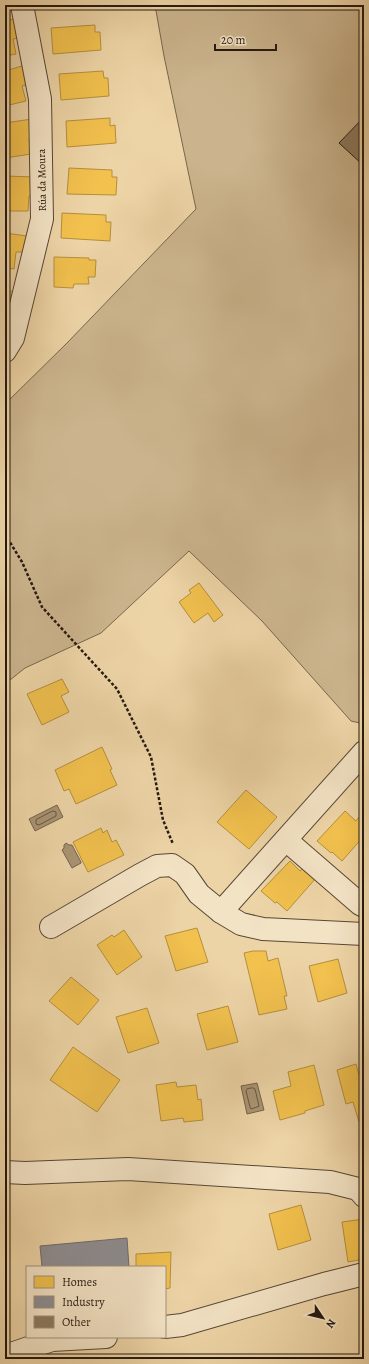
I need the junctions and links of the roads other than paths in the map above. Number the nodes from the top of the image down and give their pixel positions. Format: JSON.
{"nodes":[{"id":1,"x":22,"y":5,"type":"edge"},
{"id":2,"x":5,"y":351,"type":"edge"},
{"id":3,"x":364,"y":752,"type":"edge"},
{"id":4,"x":286,"y":840,"type":"junction"},
{"id":5,"x":364,"y":906,"type":"edge"},
{"id":6,"x":221,"y":912,"type":"junction"},
{"id":7,"x":51,"y":927,"type":"dead end"},
{"id":8,"x":364,"y":934,"type":"edge"},
{"id":9,"x":5,"y":1172,"type":"edge"},
{"id":10,"x":364,"y":1196,"type":"edge"},
{"id":11,"x":364,"y":1274,"type":"edge"},
{"id":12,"x":166,"y":1327,"type":"edge"},
{"id":13,"x":88,"y":1338,"type":"edge"},
{"id":14,"x":5,"y":1356,"type":"edge"}],
"edges":[{"from":1,"to":2,"type":"street","name":"Rúa da Moura"},
{"from":3,"to":4,"type":"street"},
{"from":4,"to":5,"type":"street"},
{"from":4,"to":6,"type":"street"},
{"from":6,"to":7,"type":"street"},
{"from":6,"to":8,"type":"street"},
{"from":9,"to":10,"type":"street"},
{"from":11,"to":12,"type":"street"},
{"from":13,"to":14,"type":"street"}]}
